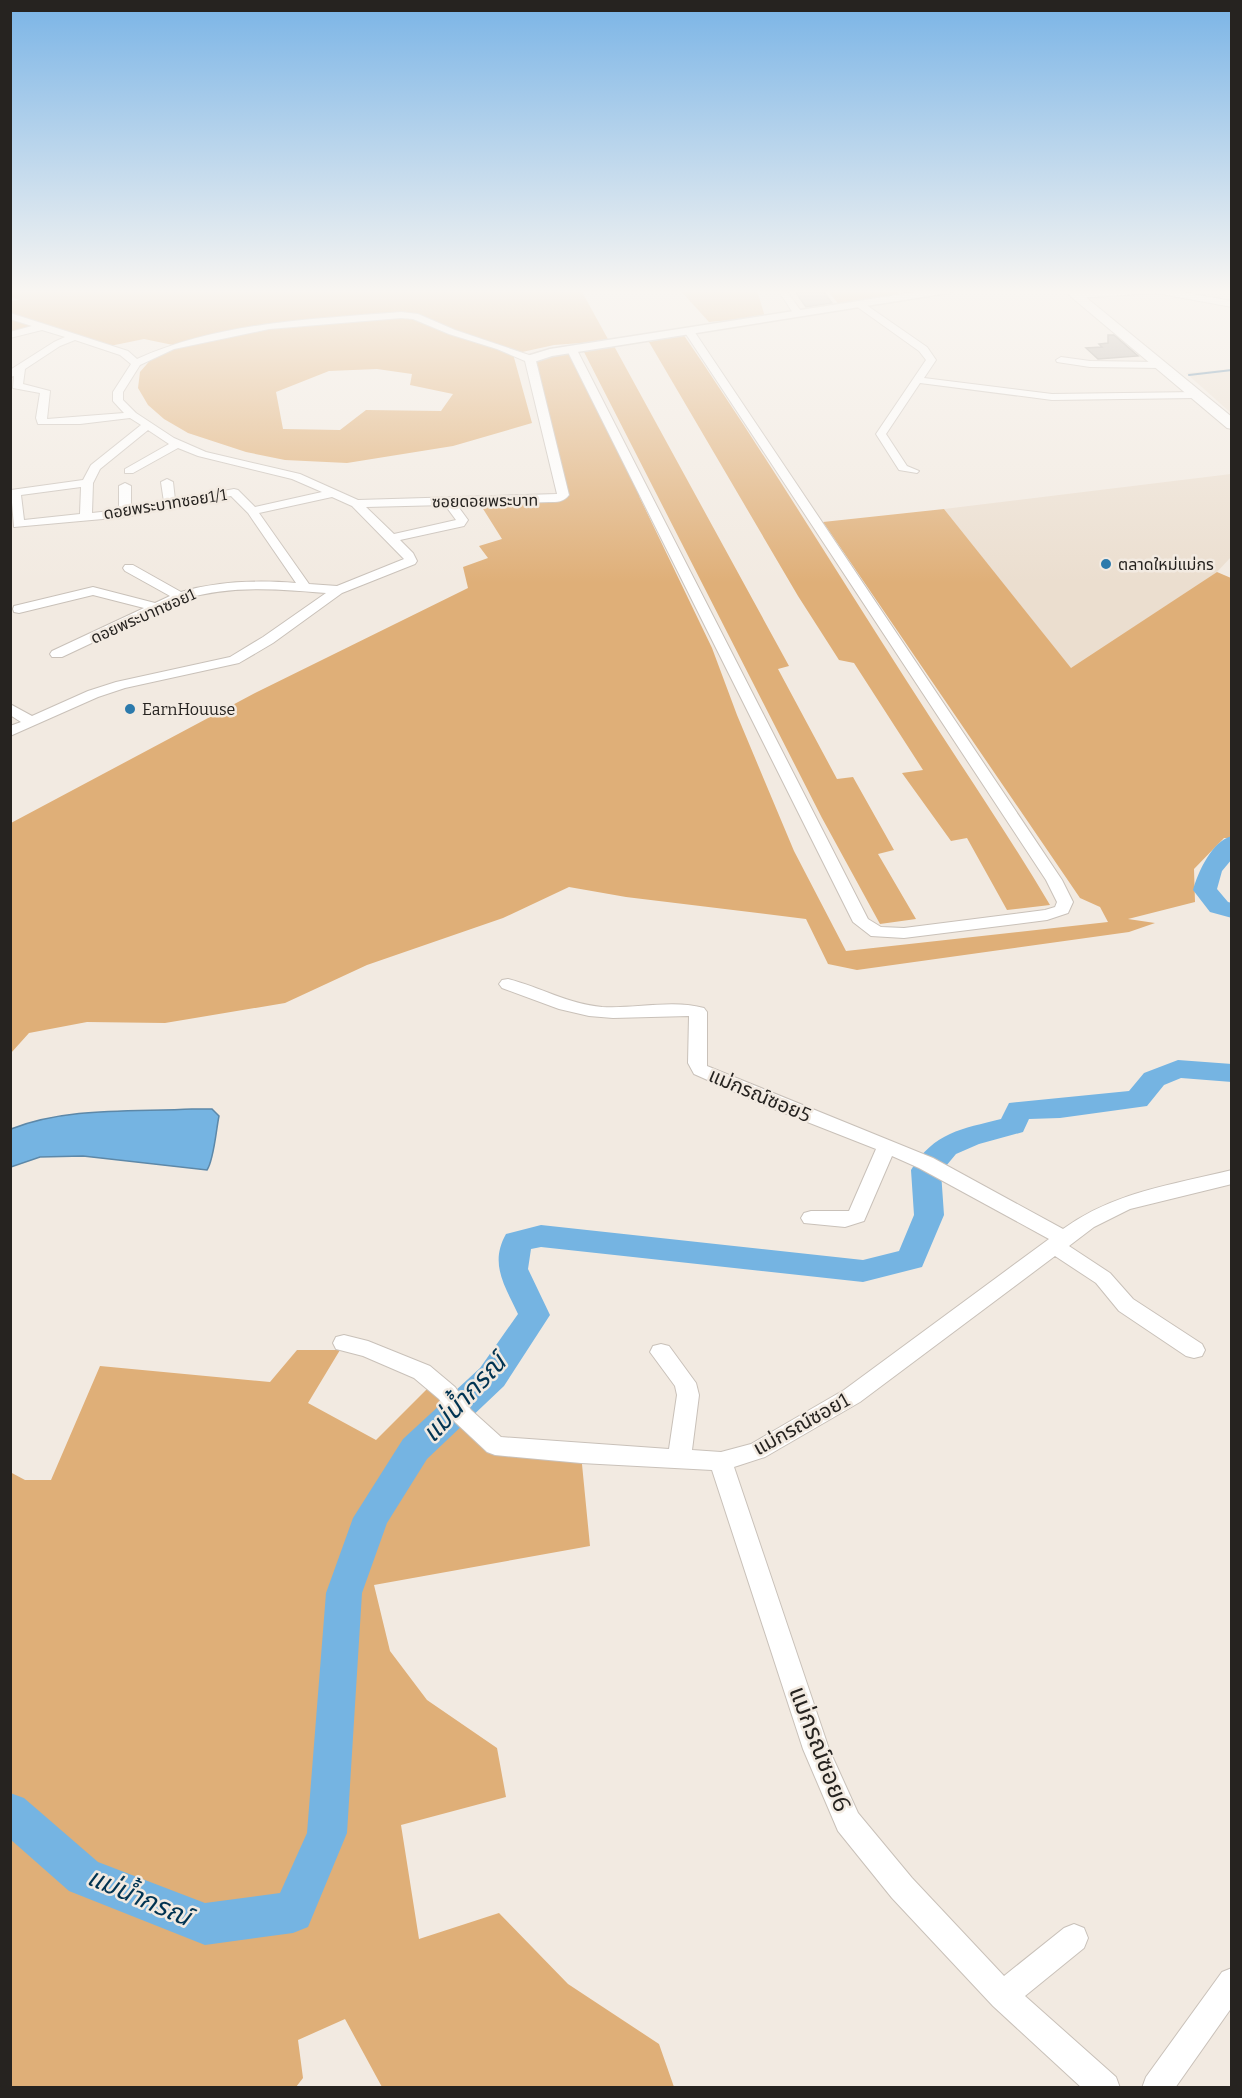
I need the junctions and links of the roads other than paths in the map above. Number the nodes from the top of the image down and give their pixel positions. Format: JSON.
{"nodes":[{"id":1,"x":28,"y":388,"type":"edge"},
{"id":2,"x":121,"y":388,"type":"edge"},
{"id":3,"x":536,"y":388,"type":"edge"},
{"id":4,"x":591,"y":388,"type":"edge"},
{"id":5,"x":727,"y":388,"type":"edge"},
{"id":6,"x":913,"y":388,"type":"edge"},
{"id":7,"x":967,"y":388,"type":"edge"},
{"id":8,"x":1187,"y":388,"type":"edge"},
{"id":9,"x":1191,"y":391,"type":"junction"},
{"id":10,"x":1083,"y":392,"type":"dead end"},
{"id":11,"x":132,"y":415,"type":"junction"},
{"id":12,"x":147,"y":425,"type":"junction"},
{"id":13,"x":1232,"y":425,"type":"edge"},
{"id":14,"x":178,"y":443,"type":"junction"},
{"id":15,"x":129,"y":471,"type":"dead end"},
{"id":16,"x":913,"y":471,"type":"dead end"},
{"id":17,"x":90,"y":478,"type":"junction"},
{"id":18,"x":167,"y":482,"type":"dead end"},
{"id":19,"x":10,"y":483,"type":"edge"},
{"id":20,"x":126,"y":486,"type":"dead end"},
{"id":21,"x":335,"y":493,"type":"junction"},
{"id":22,"x":449,"y":502,"type":"junction"},
{"id":23,"x":170,"y":504,"type":"junction"},
{"id":24,"x":356,"y":504,"type":"junction"},
{"id":25,"x":252,"y":511,"type":"junction"},
{"id":26,"x":125,"y":513,"type":"junction"},
{"id":27,"x":86,"y":515,"type":"junction"},
{"id":28,"x":392,"y":538,"type":"junction"},
{"id":29,"x":129,"y":568,"type":"dead end"},
{"id":30,"x":304,"y":586,"type":"junction"},
{"id":31,"x":338,"y":590,"type":"junction"},
{"id":32,"x":180,"y":596,"type":"junction"},
{"id":33,"x":156,"y":607,"type":"junction"},
{"id":34,"x":19,"y":609,"type":"dead end"},
{"id":35,"x":57,"y":654,"type":"dead end"},
{"id":36,"x":10,"y":708,"type":"edge"},
{"id":37,"x":31,"y":722,"type":"junction"},
{"id":38,"x":10,"y":732,"type":"edge"},
{"id":39,"x":508,"y":984,"type":"dead end"},
{"id":40,"x":887,"y":1146,"type":"junction"},
{"id":41,"x":1232,"y":1177,"type":"edge"},
{"id":42,"x":811,"y":1218,"type":"dead end"},
{"id":43,"x":1059,"y":1242,"type":"junction"},
{"id":44,"x":344,"y":1343,"type":"dead end"},
{"id":45,"x":1194,"y":1350,"type":"dead end"},
{"id":46,"x":661,"y":1352,"type":"dead end"},
{"id":47,"x":679,"y":1459,"type":"junction"},
{"id":48,"x":721,"y":1461,"type":"junction"},
{"id":49,"x":1074,"y":1938,"type":"dead end"},
{"id":50,"x":1232,"y":1982,"type":"edge"},
{"id":51,"x":1003,"y":1996,"type":"junction"},
{"id":52,"x":1105,"y":2088,"type":"edge"},
{"id":53,"x":1158,"y":2088,"type":"edge"}],
"edges":[{"from":1,"to":11,"type":"street"},
{"from":2,"to":11,"type":"street","name":"ซอยดอยพระบาท"},
{"from":3,"to":22,"type":"street","name":"ซอยดอยพระบาท"},
{"from":4,"to":5,"type":"street"},
{"from":6,"to":16,"type":"street"},
{"from":7,"to":9,"type":"street"},
{"from":8,"to":9,"type":"main road"},
{"from":9,"to":10,"type":"street"},
{"from":9,"to":13,"type":"main road"},
{"from":11,"to":12,"type":"street","name":"ซอยดอยพระบาท"},
{"from":12,"to":14,"type":"street","name":"ซอยดอยพระบาท"},
{"from":12,"to":17,"type":"street"},
{"from":14,"to":15,"type":"street"},
{"from":14,"to":21,"type":"street","name":"ซอยดอยพระบาท"},
{"from":17,"to":19,"type":"street"},
{"from":17,"to":27,"type":"street"},
{"from":17,"to":27,"type":"street","name":"ดอยพระบาทซอย1/1"},
{"from":18,"to":23,"type":"street"},
{"from":20,"to":26,"type":"street"},
{"from":21,"to":24,"type":"street","name":"ซอยดอยพระบาท"},
{"from":21,"to":25,"type":"street"},
{"from":22,"to":24,"type":"street","name":"ซอยดอยพระบาท"},
{"from":22,"to":28,"type":"street"},
{"from":23,"to":25,"type":"street","name":"ดอยพระบาทซอย1/1"},
{"from":23,"to":26,"type":"street","name":"ดอยพระบาทซอย1/1"},
{"from":24,"to":28,"type":"street"},
{"from":25,"to":30,"type":"street","name":"ดอยพระบาทซอย1/1"},
{"from":26,"to":27,"type":"street","name":"ดอยพระบาทซอย1/1"},
{"from":28,"to":31,"type":"street"},
{"from":29,"to":32,"type":"street"},
{"from":30,"to":31,"type":"street","name":"ดอยพระบาทซอย1"},
{"from":30,"to":32,"type":"street","name":"ดอยพระบาทซอย1"},
{"from":31,"to":37,"type":"street"},
{"from":32,"to":33,"type":"street","name":"ดอยพระบาทซอย1"},
{"from":33,"to":34,"type":"street"},
{"from":33,"to":35,"type":"street","name":"ดอยพระบาทซอย1"},
{"from":36,"to":37,"type":"street"},
{"from":37,"to":38,"type":"street"},
{"from":39,"to":40,"type":"street","name":"แม่กรณ์ซอย5"},
{"from":40,"to":42,"type":"street"},
{"from":40,"to":43,"type":"street"},
{"from":41,"to":43,"type":"street","name":"แม่กรณ์ซอย1"},
{"from":43,"to":45,"type":"street"},
{"from":43,"to":48,"type":"street","name":"แม่กรณ์ซอย1"},
{"from":44,"to":47,"type":"street","name":"แม่กรณ์ซอย1"},
{"from":46,"to":47,"type":"street"},
{"from":47,"to":48,"type":"street","name":"แม่กรณ์ซอย1"},
{"from":48,"to":51,"type":"street","name":"แม่กรณ์ซอย6"},
{"from":49,"to":51,"type":"street"},
{"from":50,"to":53,"type":"street"},
{"from":51,"to":52,"type":"street","name":"แม่กรณ์ซอย6"}]}
